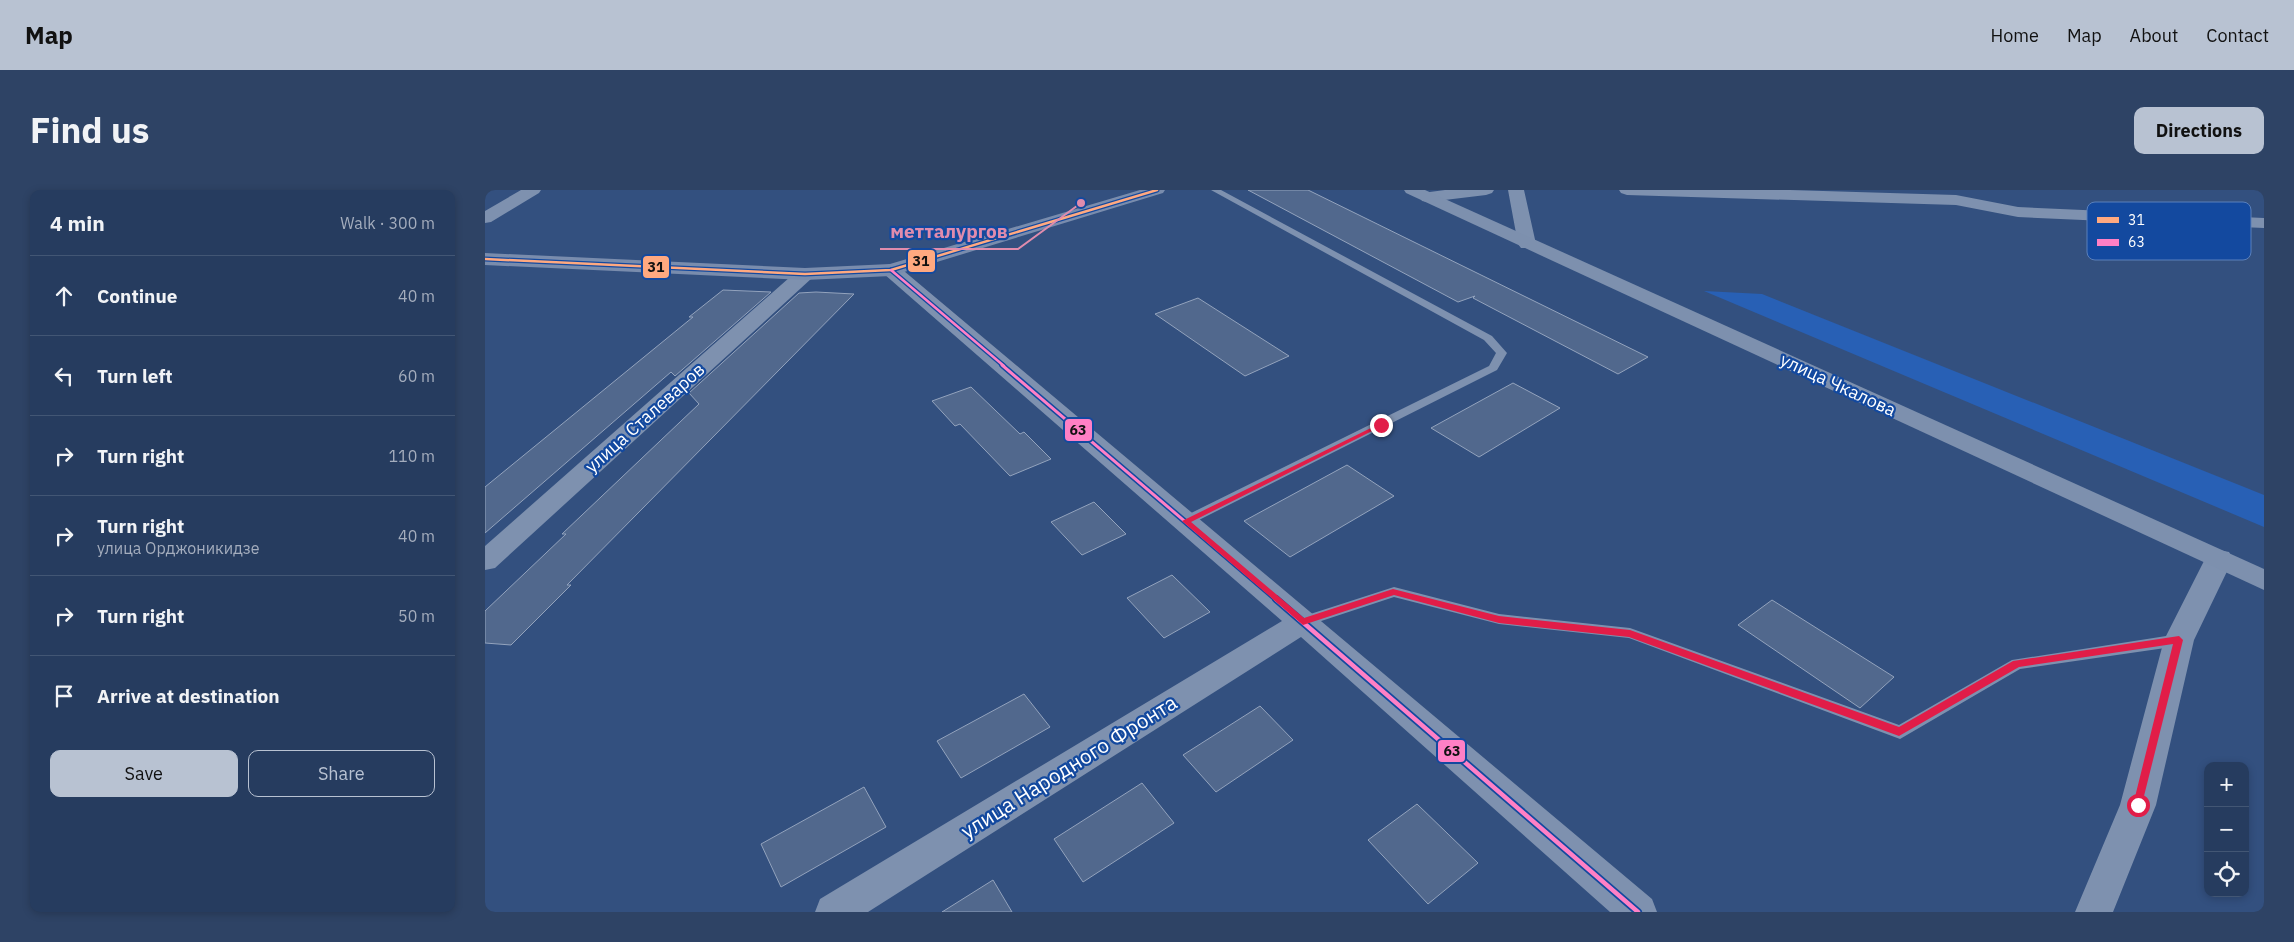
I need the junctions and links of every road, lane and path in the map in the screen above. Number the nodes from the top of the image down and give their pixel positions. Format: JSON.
{"nodes":[{"id":1,"x":533,"y":190,"type":"edge"},
{"id":2,"x":1157,"y":190,"type":"edge"},
{"id":3,"x":1215,"y":190,"type":"edge"},
{"id":4,"x":1486,"y":190,"type":"edge"},
{"id":5,"x":1515,"y":190,"type":"edge"},
{"id":6,"x":1627,"y":190,"type":"edge"},
{"id":7,"x":1420,"y":194,"type":"edge"},
{"id":8,"x":1951,"y":195,"type":"edge"},
{"id":9,"x":2087,"y":215,"type":"edge"},
{"id":10,"x":485,"y":218,"type":"edge"},
{"id":11,"x":2251,"y":222,"type":"edge"},
{"id":12,"x":2264,"y":223,"type":"edge"},
{"id":13,"x":1527,"y":244,"type":"junction"},
{"id":14,"x":485,"y":259,"type":"edge"},
{"id":15,"x":891,"y":270,"type":"junction"},
{"id":16,"x":805,"y":274,"type":"junction"},
{"id":17,"x":1186,"y":521,"type":"junction"},
{"id":18,"x":2219,"y":559,"type":"junction"},
{"id":19,"x":485,"y":561,"type":"edge"},
{"id":20,"x":2264,"y":580,"type":"edge"},
{"id":21,"x":1303,"y":622,"type":"junction"},
{"id":22,"x":2179,"y":640,"type":"junction"},
{"id":23,"x":834,"y":912,"type":"edge"},
{"id":24,"x":1638,"y":912,"type":"edge"},
{"id":25,"x":2094,"y":912,"type":"edge"}],
"edges":[{"from":1,"to":10,"type":"street"},
{"from":2,"to":15,"type":"main road"},
{"from":3,"to":17,"type":"lane"},
{"from":4,"to":7,"type":"street"},
{"from":5,"to":13,"type":"street"},
{"from":6,"to":8,"type":"street"},
{"from":7,"to":13,"type":"main road","name":"улица Чкалова"},
{"from":8,"to":9,"type":"street"},
{"from":11,"to":12,"type":"street"},
{"from":13,"to":18,"type":"main road","name":"улица Чкалова"},
{"from":14,"to":16,"type":"main road"},
{"from":15,"to":16,"type":"main road"},
{"from":15,"to":17,"type":"street"},
{"from":16,"to":19,"type":"street","name":"улица Сталеваров"},
{"from":17,"to":21,"type":"street"},
{"from":18,"to":20,"type":"main road","name":"улица Чкалова"},
{"from":18,"to":22,"type":"street"},
{"from":21,"to":22,"type":"lane"},
{"from":21,"to":23,"type":"street","name":"улица Народного Фронта"},
{"from":21,"to":24,"type":"street"},
{"from":22,"to":25,"type":"street"}]}
